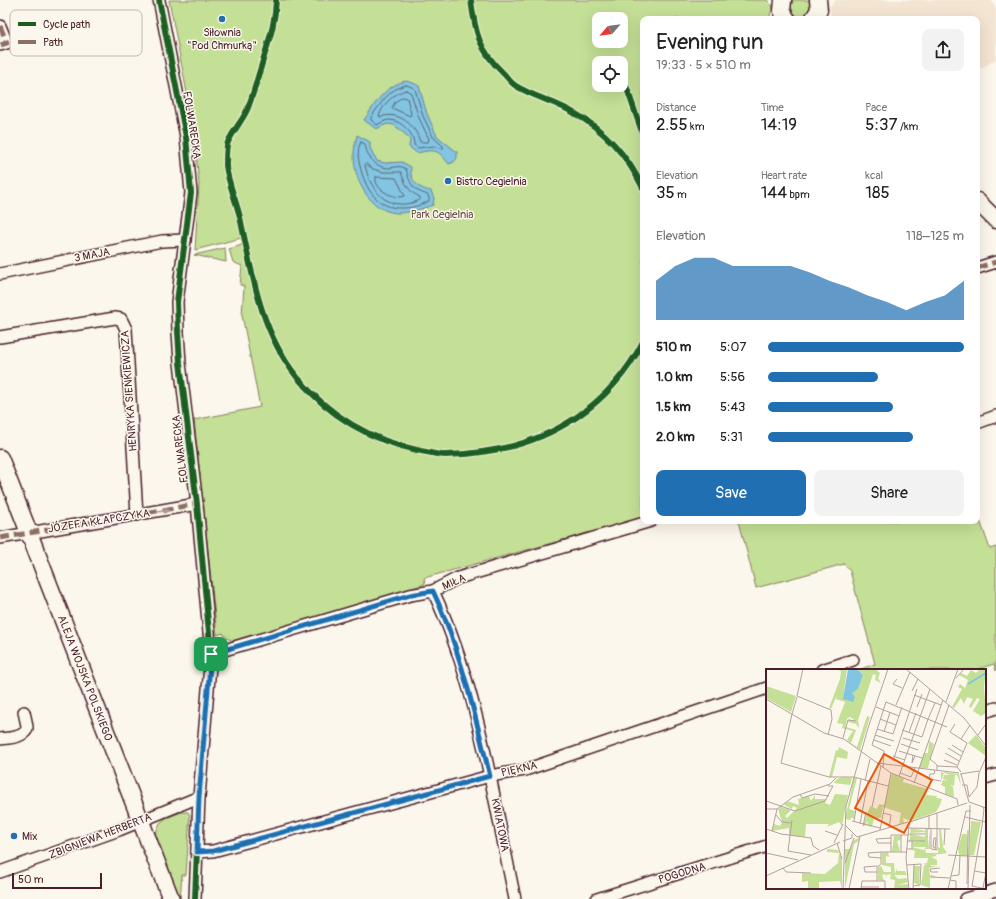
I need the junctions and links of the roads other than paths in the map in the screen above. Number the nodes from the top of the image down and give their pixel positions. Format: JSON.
{"nodes":[{"id":1,"x":159,"y":0,"type":"edge"},
{"id":2,"x":782,"y":0,"type":"edge"},
{"id":3,"x":785,"y":16,"type":"edge"},
{"id":4,"x":0,"y":26,"type":"edge"},
{"id":5,"x":0,"y":45,"type":"edge"},
{"id":6,"x":980,"y":204,"type":"edge"},
{"id":7,"x":996,"y":220,"type":"edge"},
{"id":8,"x":185,"y":240,"type":"junction"},
{"id":9,"x":996,"y":262,"type":"edge"},
{"id":10,"x":980,"y":267,"type":"edge"},
{"id":11,"x":0,"y":274,"type":"edge"},
{"id":12,"x":0,"y":337,"type":"edge"},
{"id":13,"x":996,"y":416,"type":"edge"},
{"id":14,"x":980,"y":422,"type":"edge"},
{"id":15,"x":0,"y":458,"type":"edge"},
{"id":16,"x":197,"y":504,"type":"junction"},
{"id":17,"x":137,"y":515,"type":"junction"},
{"id":18,"x":640,"y":524,"type":"edge"},
{"id":19,"x":29,"y":533,"type":"junction"},
{"id":20,"x":0,"y":538,"type":"edge"},
{"id":21,"x":433,"y":591,"type":"junction"},
{"id":22,"x":211,"y":654,"type":"junction"},
{"id":23,"x":853,"y":660,"type":"dead end"},
{"id":24,"x":825,"y":669,"type":"edge"},
{"id":25,"x":766,"y":688,"type":"edge"},
{"id":26,"x":996,"y":708,"type":"edge"},
{"id":27,"x":24,"y":712,"type":"dead end"},
{"id":28,"x":986,"y":712,"type":"edge"},
{"id":29,"x":0,"y":739,"type":"edge"},
{"id":30,"x":996,"y":775,"type":"edge"},
{"id":31,"x":490,"y":776,"type":"junction"},
{"id":32,"x":986,"y":778,"type":"edge"},
{"id":33,"x":199,"y":797,"type":"junction"},
{"id":34,"x":140,"y":821,"type":"junction"},
{"id":35,"x":766,"y":846,"type":"edge"},
{"id":36,"x":197,"y":852,"type":"junction"},
{"id":37,"x":0,"y":872,"type":"edge"},
{"id":38,"x":996,"y":890,"type":"edge"},
{"id":39,"x":171,"y":899,"type":"edge"},
{"id":40,"x":195,"y":899,"type":"edge"},
{"id":41,"x":515,"y":899,"type":"edge"},
{"id":42,"x":597,"y":899,"type":"edge"},
{"id":43,"x":966,"y":899,"type":"edge"}],
"edges":[{"from":1,"to":8,"type":"street","name":"FOLWARECKA"},
{"from":2,"to":3,"type":"street"},
{"from":4,"to":5,"type":"street"},
{"from":6,"to":7,"type":"street"},
{"from":8,"to":11,"type":"street","name":"3 MAJA"},
{"from":8,"to":16,"type":"street","name":"FOLWARECKA"},
{"from":9,"to":10,"type":"street"},
{"from":12,"to":17,"type":"street","name":"HENRYKA SIENKIEWICZA"},
{"from":13,"to":14,"type":"street"},
{"from":15,"to":19,"type":"street","name":"ALEJA WOJSKA POLSKIEGO"},
{"from":17,"to":16,"type":"street","name":"JÓZEFA KŁAPCZYKA","one_way":true},
{"from":16,"to":22,"type":"street","name":"FOLWARECKA"},
{"from":17,"to":19,"type":"street","name":"JÓZEFA KŁAPCZYKA"},
{"from":18,"to":21,"type":"street","name":"MIŁA"},
{"from":19,"to":20,"type":"street","name":"JÓZEFA KŁAPCZYKA"},
{"from":19,"to":34,"type":"street","name":"ALEJA WOJSKA POLSKIEGO"},
{"from":21,"to":22,"type":"street","name":"MIŁA"},
{"from":21,"to":31,"type":"street","name":"KWIATOWA"},
{"from":22,"to":33,"type":"street","name":"FOLWARECKA"},
{"from":23,"to":24,"type":"street"},
{"from":25,"to":31,"type":"street","name":"PIĘKNA"},
{"from":26,"to":28,"type":"street"},
{"from":27,"to":29,"type":"street"},
{"from":30,"to":32,"type":"street"},
{"from":31,"to":36,"type":"street","name":"PIĘKNA"},
{"from":31,"to":41,"type":"street","name":"KWIATOWA"},
{"from":33,"to":34,"type":"street","name":"ZBIGNIEWA HERBERTA"},
{"from":33,"to":36,"type":"street","name":"FOLWARECKA"},
{"from":34,"to":37,"type":"street","name":"ZBIGNIEWA HERBERTA"},
{"from":34,"to":39,"type":"street","name":"ALEJA WOJSKA POLSKIEGO"},
{"from":35,"to":42,"type":"street","name":"POGODNA"},
{"from":36,"to":40,"type":"street","name":"FOLWARECKA"},
{"from":38,"to":43,"type":"street"}]}
